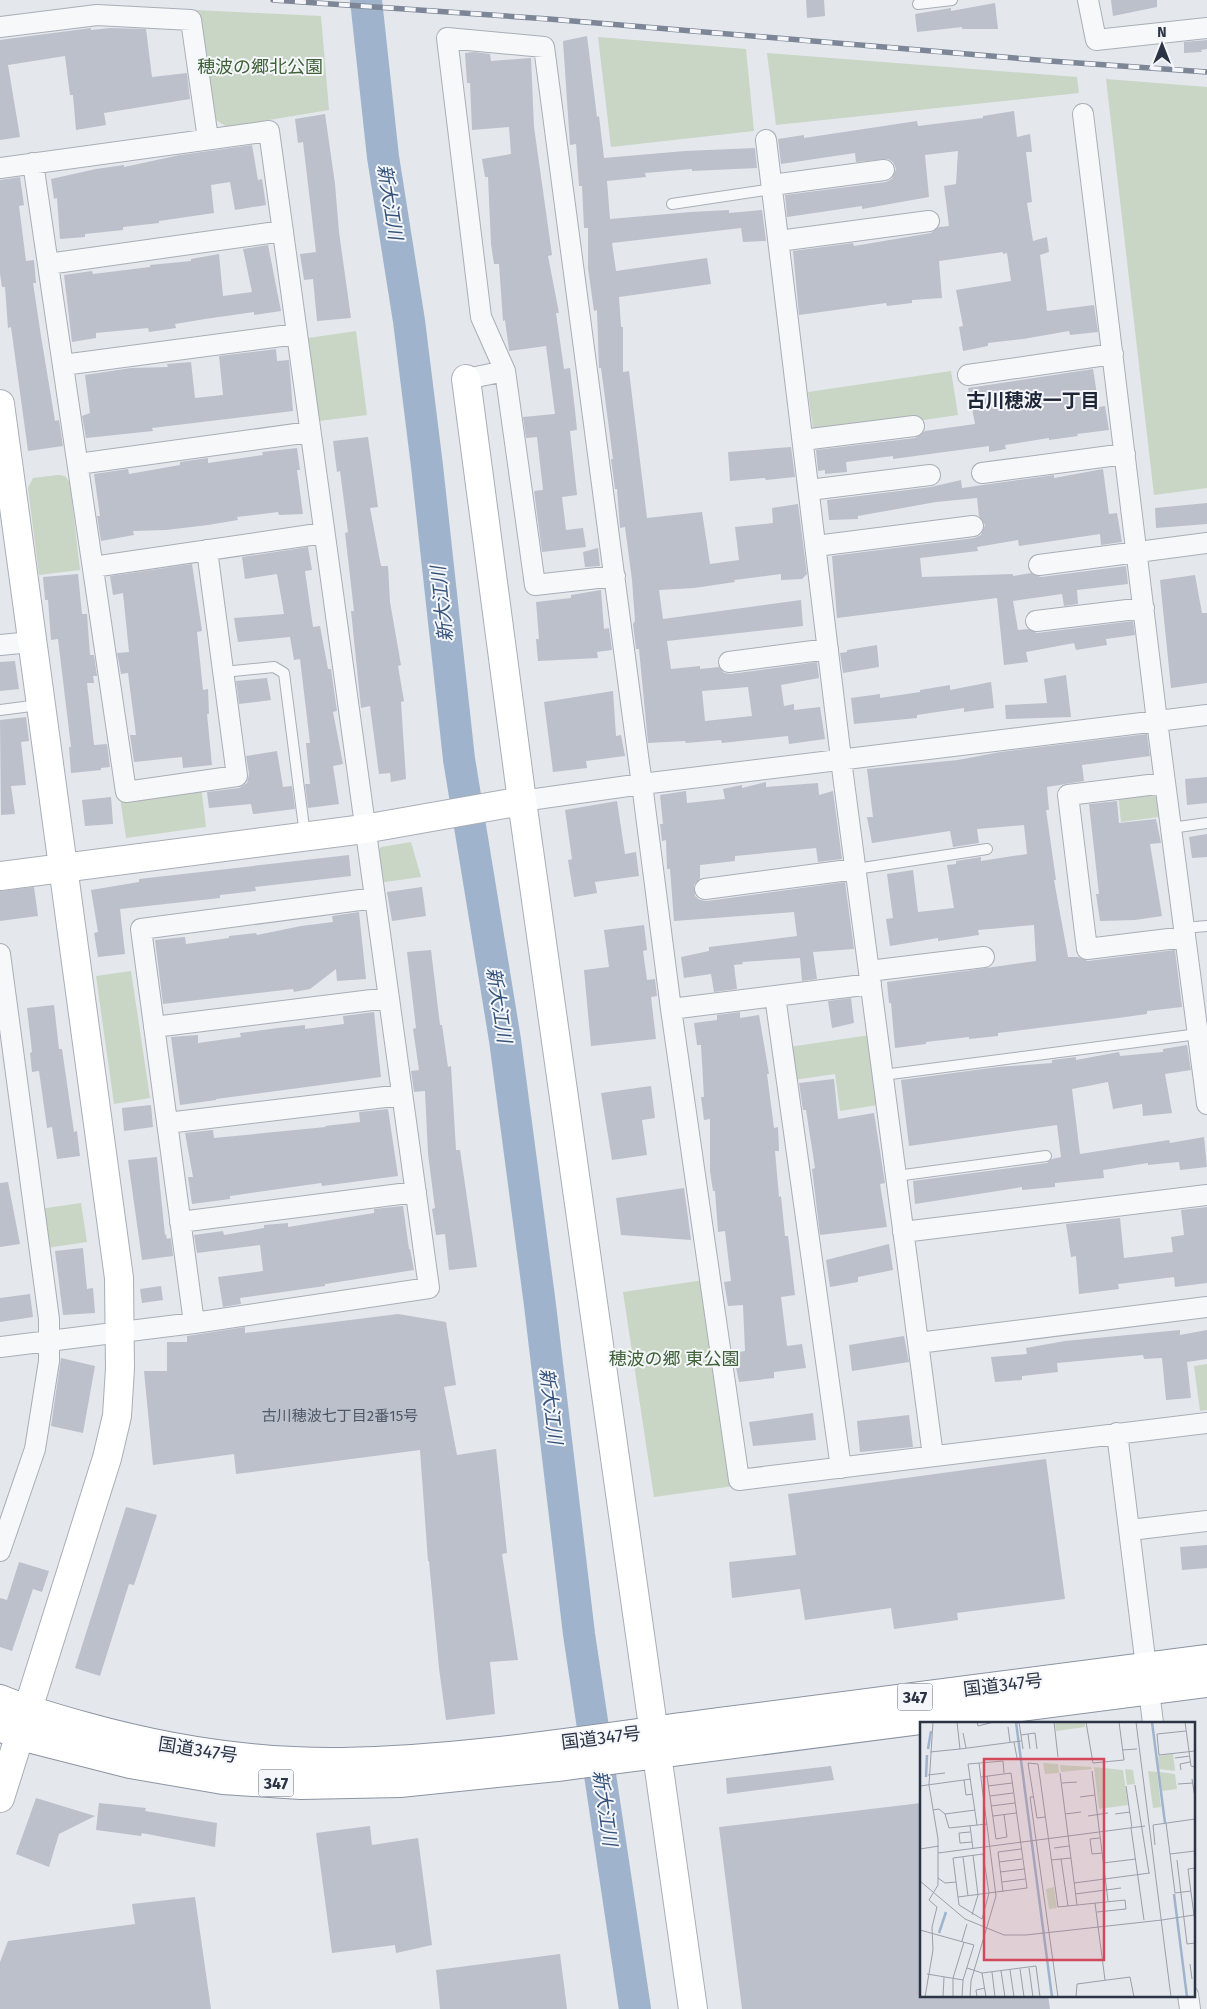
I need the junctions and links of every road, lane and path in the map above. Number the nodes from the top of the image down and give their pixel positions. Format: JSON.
{"nodes":[{"id":1,"x":952,"y":0,"type":"edge"},
{"id":2,"x":1088,"y":0,"type":"edge"},
{"id":3,"x":918,"y":4,"type":"dead end"},
{"id":4,"x":0,"y":27,"type":"edge"},
{"id":5,"x":1207,"y":28,"type":"edge"},
{"id":6,"x":1082,"y":114,"type":"dead end"},
{"id":7,"x":208,"y":139,"type":"junction"},
{"id":8,"x":766,"y":140,"type":"dead end"},
{"id":9,"x":33,"y":163,"type":"junction"},
{"id":10,"x":0,"y":168,"type":"edge"},
{"id":11,"x":884,"y":170,"type":"dead end"},
{"id":12,"x":772,"y":187,"type":"junction"},
{"id":13,"x":672,"y":204,"type":"dead end"},
{"id":14,"x":929,"y":221,"type":"dead end"},
{"id":15,"x":282,"y":231,"type":"junction"},
{"id":16,"x":779,"y":241,"type":"junction"},
{"id":17,"x":48,"y":264,"type":"junction"},
{"id":18,"x":297,"y":334,"type":"junction"},
{"id":19,"x":1113,"y":354,"type":"junction"},
{"id":20,"x":63,"y":365,"type":"junction"},
{"id":21,"x":505,"y":371,"type":"junction"},
{"id":22,"x":968,"y":374,"type":"dead end"},
{"id":23,"x":466,"y":379,"type":"joint"},
{"id":24,"x":0,"y":404,"type":"edge"},
{"id":25,"x":914,"y":426,"type":"dead end"},
{"id":26,"x":310,"y":432,"type":"junction"},
{"id":27,"x":803,"y":440,"type":"junction"},
{"id":28,"x":1125,"y":454,"type":"junction"},
{"id":29,"x":78,"y":464,"type":"junction"},
{"id":30,"x":982,"y":473,"type":"dead end"},
{"id":31,"x":930,"y":475,"type":"dead end"},
{"id":32,"x":809,"y":490,"type":"junction"},
{"id":33,"x":973,"y":526,"type":"dead end"},
{"id":34,"x":324,"y":534,"type":"junction"},
{"id":35,"x":1207,"y":543,"type":"edge"},
{"id":36,"x":816,"y":546,"type":"junction"},
{"id":37,"x":207,"y":550,"type":"junction"},
{"id":38,"x":1137,"y":552,"type":"junction"},
{"id":39,"x":1039,"y":565,"type":"dead end"},
{"id":40,"x":93,"y":567,"type":"junction"},
{"id":41,"x":615,"y":576,"type":"junction"},
{"id":42,"x":1144,"y":608,"type":"junction"},
{"id":43,"x":1036,"y":621,"type":"dead end"},
{"id":44,"x":32,"y":642,"type":"junction"},
{"id":45,"x":0,"y":645,"type":"edge"},
{"id":46,"x":828,"y":648,"type":"junction"},
{"id":47,"x":729,"y":662,"type":"dead end"},
{"id":48,"x":223,"y":672,"type":"junction"},
{"id":49,"x":40,"y":704,"type":"junction"},
{"id":50,"x":0,"y":710,"type":"edge"},
{"id":51,"x":1207,"y":715,"type":"edge"},
{"id":52,"x":1157,"y":721,"type":"junction"},
{"id":53,"x":842,"y":760,"type":"junction"},
{"id":54,"x":1165,"y":783,"type":"junction"},
{"id":55,"x":642,"y":784,"type":"junction"},
{"id":56,"x":522,"y":801,"type":"junction"},
{"id":57,"x":1207,"y":823,"type":"edge"},
{"id":58,"x":1171,"y":828,"type":"junction"},
{"id":59,"x":364,"y":829,"type":"junction"},
{"id":60,"x":305,"y":837,"type":"junction"},
{"id":61,"x":987,"y":849,"type":"dead end"},
{"id":62,"x":63,"y":868,"type":"junction"},
{"id":63,"x":856,"y":869,"type":"junction"},
{"id":64,"x":0,"y":876,"type":"edge"},
{"id":65,"x":705,"y":889,"type":"dead end"},
{"id":66,"x":374,"y":898,"type":"junction"},
{"id":67,"x":1207,"y":926,"type":"edge"},
{"id":68,"x":1185,"y":933,"type":"junction"},
{"id":69,"x":0,"y":954,"type":"edge"},
{"id":70,"x":984,"y":957,"type":"dead end"},
{"id":71,"x":870,"y":978,"type":"junction"},
{"id":72,"x":775,"y":996,"type":"junction"},
{"id":73,"x":388,"y":998,"type":"junction"},
{"id":74,"x":671,"y":1009,"type":"junction"},
{"id":75,"x":154,"y":1027,"type":"junction"},
{"id":76,"x":1202,"y":1033,"type":"edge"},
{"id":77,"x":883,"y":1076,"type":"junction"},
{"id":78,"x":402,"y":1095,"type":"junction"},
{"id":79,"x":1207,"y":1104,"type":"edge"},
{"id":80,"x":167,"y":1123,"type":"junction"},
{"id":81,"x":1046,"y":1156,"type":"dead end"},
{"id":82,"x":896,"y":1176,"type":"junction"},
{"id":83,"x":416,"y":1192,"type":"junction"},
{"id":84,"x":1207,"y":1195,"type":"edge"},
{"id":85,"x":180,"y":1222,"type":"junction"},
{"id":86,"x":903,"y":1232,"type":"junction"},
{"id":87,"x":1207,"y":1307,"type":"edge"},
{"id":88,"x":194,"y":1323,"type":"junction"},
{"id":89,"x":119,"y":1331,"type":"junction"},
{"id":90,"x":50,"y":1340,"type":"junction"},
{"id":91,"x":918,"y":1343,"type":"junction"},
{"id":92,"x":0,"y":1347,"type":"edge"},
{"id":93,"x":1207,"y":1422,"type":"edge"},
{"id":94,"x":1118,"y":1433,"type":"junction"},
{"id":95,"x":933,"y":1456,"type":"junction"},
{"id":96,"x":841,"y":1468,"type":"junction"},
{"id":97,"x":1207,"y":1521,"type":"edge"},
{"id":98,"x":1130,"y":1530,"type":"junction"},
{"id":99,"x":0,"y":1551,"type":"edge"},
{"id":100,"x":1207,"y":1659,"type":"edge"},
{"id":101,"x":1149,"y":1678,"type":"junction"},
{"id":102,"x":1207,"y":1683,"type":"edge"},
{"id":103,"x":0,"y":1699,"type":"edge"},
{"id":104,"x":1153,"y":1722,"type":"edge"},
{"id":105,"x":16,"y":1724,"type":"edge"},
{"id":106,"x":656,"y":1742,"type":"junction"},
{"id":107,"x":0,"y":1798,"type":"edge"},
{"id":108,"x":1188,"y":1996,"type":"edge"},
{"id":109,"x":693,"y":2009,"type":"edge"},
{"id":110,"x":1190,"y":2009,"type":"edge"}],
"edges":[{"from":1,"to":3,"type":"lane"},
{"from":2,"to":5,"type":"street"},
{"from":4,"to":7,"type":"street"},
{"from":6,"to":19,"type":"street"},
{"from":7,"to":9,"type":"street"},
{"from":7,"to":15,"type":"street"},
{"from":8,"to":12,"type":"street"},
{"from":9,"to":10,"type":"street"},
{"from":9,"to":17,"type":"street"},
{"from":11,"to":12,"type":"street"},
{"from":12,"to":13,"type":"lane"},
{"from":12,"to":16,"type":"street"},
{"from":14,"to":16,"type":"street"},
{"from":15,"to":17,"type":"street"},
{"from":15,"to":18,"type":"street"},
{"from":16,"to":27,"type":"street"},
{"from":17,"to":20,"type":"street"},
{"from":18,"to":20,"type":"street"},
{"from":18,"to":26,"type":"street"},
{"from":19,"to":22,"type":"street"},
{"from":19,"to":28,"type":"street"},
{"from":20,"to":29,"type":"street"},
{"from":21,"to":23,"type":"street"},
{"from":21,"to":41,"type":"street"},
{"from":21,"to":41,"type":"street"},
{"from":23,"to":56,"type":"main road"},
{"from":24,"to":44,"type":"main road"},
{"from":25,"to":27,"type":"street"},
{"from":26,"to":29,"type":"street"},
{"from":26,"to":34,"type":"street"},
{"from":27,"to":32,"type":"street"},
{"from":28,"to":30,"type":"street"},
{"from":28,"to":38,"type":"street"},
{"from":29,"to":40,"type":"street"},
{"from":31,"to":32,"type":"street"},
{"from":32,"to":36,"type":"street"},
{"from":33,"to":36,"type":"street"},
{"from":34,"to":37,"type":"street"},
{"from":34,"to":59,"type":"street"},
{"from":35,"to":38,"type":"street"},
{"from":36,"to":46,"type":"street"},
{"from":37,"to":40,"type":"street"},
{"from":37,"to":48,"type":"street"},
{"from":38,"to":39,"type":"street"},
{"from":38,"to":42,"type":"street"},
{"from":40,"to":48,"type":"street"},
{"from":41,"to":55,"type":"street"},
{"from":42,"to":43,"type":"street"},
{"from":42,"to":52,"type":"street"},
{"from":44,"to":45,"type":"street"},
{"from":44,"to":49,"type":"main road"},
{"from":46,"to":47,"type":"street"},
{"from":46,"to":53,"type":"street"},
{"from":48,"to":60,"type":"lane"},
{"from":49,"to":50,"type":"lane"},
{"from":49,"to":62,"type":"main road"},
{"from":51,"to":52,"type":"street"},
{"from":52,"to":53,"type":"street"},
{"from":52,"to":54,"type":"street"},
{"from":53,"to":55,"type":"street"},
{"from":53,"to":63,"type":"street"},
{"from":54,"to":58,"type":"street"},
{"from":54,"to":68,"type":"street"},
{"from":55,"to":56,"type":"street"},
{"from":55,"to":74,"type":"street"},
{"from":56,"to":59,"type":"main road"},
{"from":56,"to":106,"type":"main road"},
{"from":57,"to":58,"type":"lane"},
{"from":58,"to":68,"type":"street"},
{"from":59,"to":60,"type":"main road"},
{"from":59,"to":66,"type":"street"},
{"from":60,"to":62,"type":"main road"},
{"from":61,"to":63,"type":"lane"},
{"from":62,"to":64,"type":"main road"},
{"from":62,"to":89,"type":"main road"},
{"from":63,"to":65,"type":"street"},
{"from":63,"to":71,"type":"street"},
{"from":66,"to":73,"type":"street"},
{"from":66,"to":75,"type":"street"},
{"from":67,"to":68,"type":"lane"},
{"from":68,"to":76,"type":"street"},
{"from":69,"to":90,"type":"street"},
{"from":70,"to":71,"type":"street"},
{"from":71,"to":72,"type":"street"},
{"from":71,"to":77,"type":"street"},
{"from":72,"to":74,"type":"street"},
{"from":72,"to":96,"type":"street"},
{"from":73,"to":75,"type":"street"},
{"from":73,"to":78,"type":"street"},
{"from":74,"to":96,"type":"street"},
{"from":75,"to":80,"type":"street"},
{"from":76,"to":77,"type":"lane"},
{"from":76,"to":79,"type":"street"},
{"from":77,"to":82,"type":"street"},
{"from":78,"to":80,"type":"street"},
{"from":78,"to":83,"type":"street"},
{"from":80,"to":85,"type":"street"},
{"from":81,"to":82,"type":"lane"},
{"from":82,"to":86,"type":"street"},
{"from":83,"to":85,"type":"street"},
{"from":83,"to":88,"type":"street"},
{"from":84,"to":86,"type":"street"},
{"from":85,"to":88,"type":"street"},
{"from":86,"to":91,"type":"street"},
{"from":87,"to":91,"type":"street"},
{"from":88,"to":89,"type":"street"},
{"from":89,"to":90,"type":"street"},
{"from":89,"to":105,"type":"main road"},
{"from":90,"to":92,"type":"street"},
{"from":90,"to":99,"type":"street"},
{"from":91,"to":95,"type":"street"},
{"from":93,"to":94,"type":"street"},
{"from":94,"to":95,"type":"street"},
{"from":94,"to":98,"type":"street"},
{"from":95,"to":96,"type":"street"},
{"from":97,"to":98,"type":"street"},
{"from":98,"to":101,"type":"street"},
{"from":100,"to":101,"type":"main road","name":"国道347号","number":"347"},
{"from":101,"to":102,"type":"main road","name":"国道347号","number":"347"},
{"from":101,"to":104,"type":"street"},
{"from":101,"to":106,"type":"main road","name":"国道347号","number":"347"},
{"from":103,"to":105,"type":"main road","name":"国道347号","number":"347"},
{"from":105,"to":106,"type":"main road","name":"国道347号","number":"347"},
{"from":105,"to":107,"type":"main road"},
{"from":106,"to":109,"type":"main road"},
{"from":108,"to":110,"type":"street"}]}
